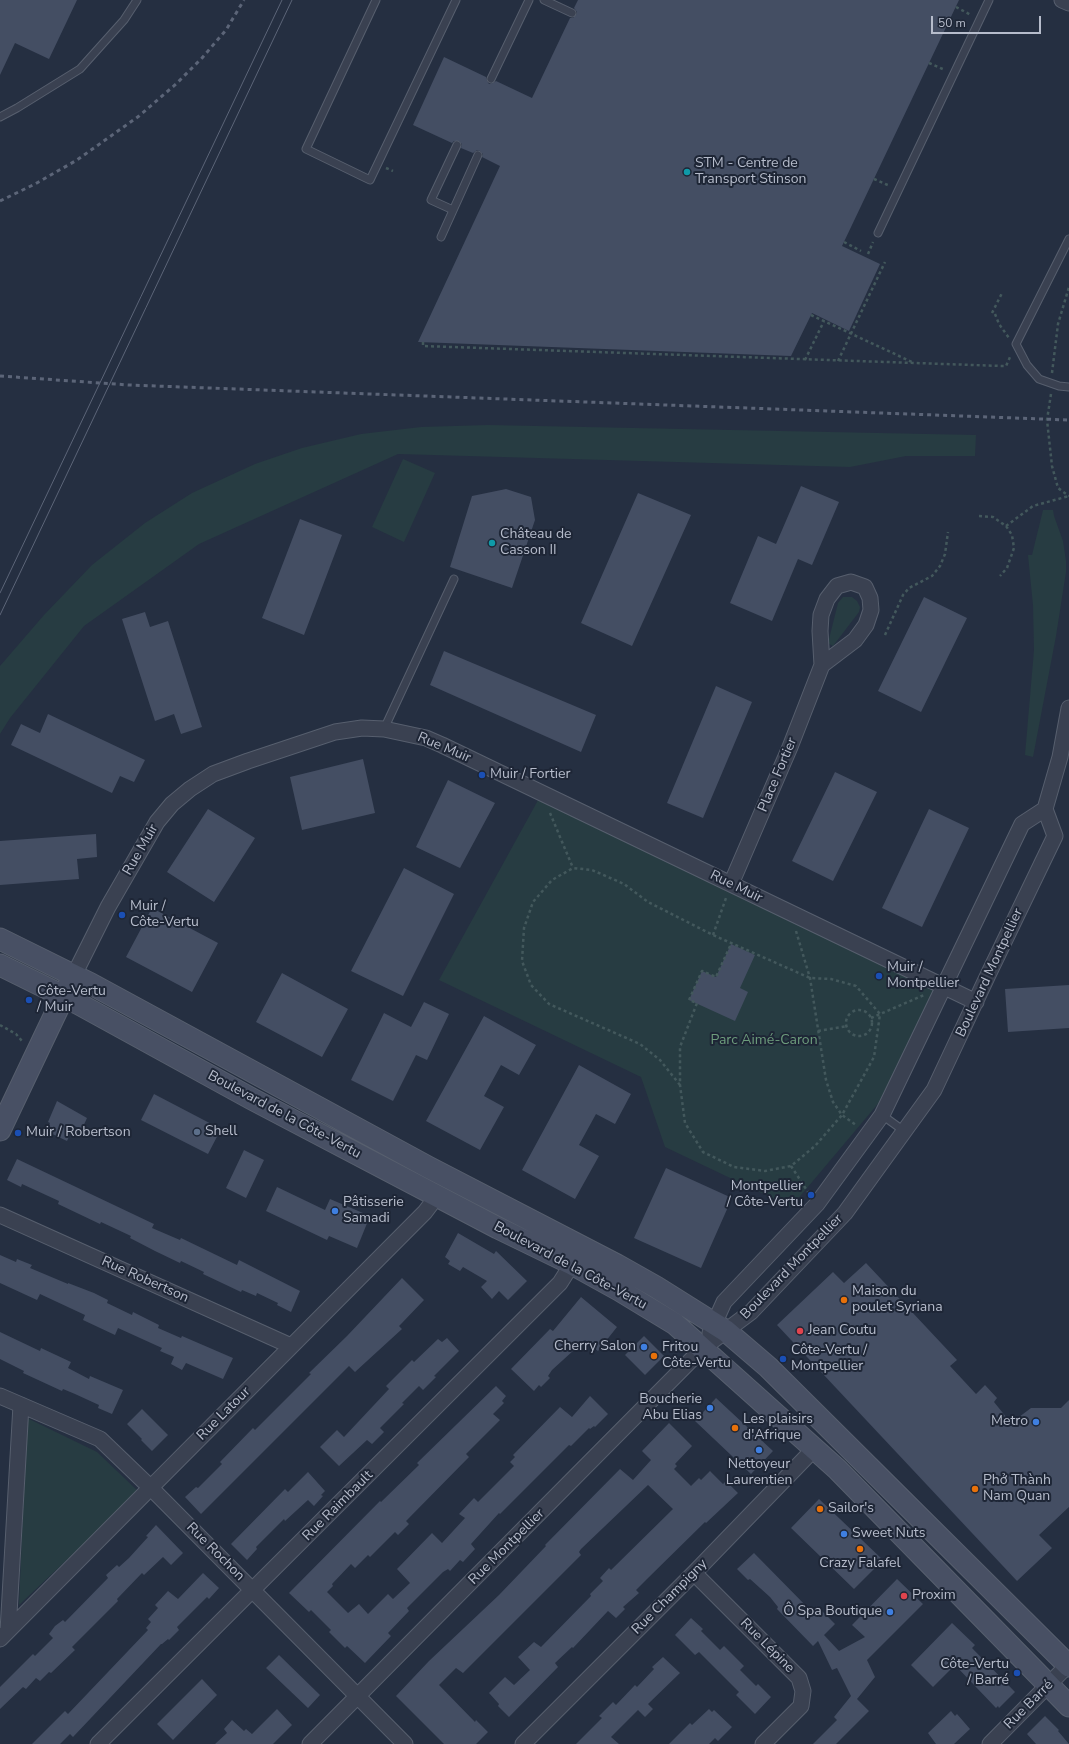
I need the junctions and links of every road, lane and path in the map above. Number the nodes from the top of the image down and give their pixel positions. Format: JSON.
{"nodes":[{"id":1,"x":137,"y":0,"type":"edge"},
{"id":2,"x":376,"y":0,"type":"edge"},
{"id":3,"x":456,"y":0,"type":"edge"},
{"id":4,"x":529,"y":0,"type":"edge"},
{"id":5,"x":544,"y":0,"type":"edge"},
{"id":6,"x":989,"y":0,"type":"edge"},
{"id":7,"x":1062,"y":0,"type":"edge"},
{"id":8,"x":1069,"y":3,"type":"edge"},
{"id":9,"x":956,"y":7,"type":"dead end"},
{"id":10,"x":572,"y":13,"type":"dead end"},
{"id":11,"x":973,"y":15,"type":"dead end"},
{"id":12,"x":929,"y":63,"type":"dead end"},
{"id":13,"x":946,"y":71,"type":"dead end"},
{"id":14,"x":491,"y":79,"type":"dead end"},
{"id":15,"x":0,"y":117,"type":"edge"},
{"id":16,"x":457,"y":145,"type":"dead end"},
{"id":17,"x":478,"y":155,"type":"dead end"},
{"id":18,"x":874,"y":179,"type":"dead end"},
{"id":19,"x":891,"y":187,"type":"dead end"},
{"id":20,"x":452,"y":210,"type":"junction"},
{"id":21,"x":878,"y":233,"type":"dead end"},
{"id":22,"x":440,"y":237,"type":"dead end"},
{"id":23,"x":1069,"y":239,"type":"edge"},
{"id":24,"x":844,"y":242,"type":"dead end"},
{"id":25,"x":861,"y":251,"type":"dead end"},
{"id":26,"x":885,"y":262,"type":"dead end"},
{"id":27,"x":1002,"y":293,"type":"dead end"},
{"id":28,"x":811,"y":315,"type":"dead end"},
{"id":29,"x":824,"y":321,"type":"junction"},
{"id":30,"x":851,"y":333,"type":"junction"},
{"id":31,"x":423,"y":342,"type":"dead end"},
{"id":32,"x":1016,"y":344,"type":"junction"},
{"id":33,"x":805,"y":360,"type":"junction"},
{"id":34,"x":838,"y":361,"type":"junction"},
{"id":35,"x":914,"y":363,"type":"junction"},
{"id":36,"x":1002,"y":366,"type":"dead end"},
{"id":37,"x":1069,"y":387,"type":"edge"},
{"id":38,"x":1060,"y":490,"type":"dead end"},
{"id":39,"x":1069,"y":496,"type":"edge"},
{"id":40,"x":979,"y":516,"type":"dead end"},
{"id":41,"x":1006,"y":526,"type":"junction"},
{"id":42,"x":948,"y":532,"type":"dead end"},
{"id":43,"x":1000,"y":576,"type":"dead end"},
{"id":44,"x":454,"y":579,"type":"dead end"},
{"id":45,"x":885,"y":634,"type":"dead end"},
{"id":46,"x":822,"y":665,"type":"junction"},
{"id":47,"x":1069,"y":708,"type":"edge"},
{"id":48,"x":384,"y":729,"type":"junction"},
{"id":49,"x":542,"y":793,"type":"junction"},
{"id":50,"x":1045,"y":809,"type":"junction"},
{"id":51,"x":573,"y":868,"type":"junction"},
{"id":52,"x":731,"y":884,"type":"junction"},
{"id":53,"x":790,"y":912,"type":"junction"},
{"id":54,"x":713,"y":935,"type":"junction"},
{"id":55,"x":0,"y":938,"type":"edge"},
{"id":56,"x":731,"y":944,"type":"dead end"},
{"id":57,"x":0,"y":965,"type":"edge"},
{"id":58,"x":74,"y":975,"type":"junction"},
{"id":59,"x":810,"y":978,"type":"junction"},
{"id":60,"x":943,"y":986,"type":"junction"},
{"id":61,"x":63,"y":996,"type":"junction"},
{"id":62,"x":976,"y":1002,"type":"junction"},
{"id":63,"x":880,"y":1014,"type":"junction"},
{"id":64,"x":871,"y":1018,"type":"junction"},
{"id":65,"x":0,"y":1025,"type":"edge"},
{"id":66,"x":847,"y":1026,"type":"junction"},
{"id":67,"x":818,"y":1031,"type":"junction"},
{"id":68,"x":23,"y":1042,"type":"dead end"},
{"id":69,"x":680,"y":1085,"type":"junction"},
{"id":70,"x":842,"y":1115,"type":"junction"},
{"id":71,"x":882,"y":1115,"type":"junction"},
{"id":72,"x":859,"y":1127,"type":"dead end"},
{"id":73,"x":0,"y":1130,"type":"edge"},
{"id":74,"x":904,"y":1131,"type":"junction"},
{"id":75,"x":791,"y":1166,"type":"junction"},
{"id":76,"x":436,"y":1196,"type":"junction"},
{"id":77,"x":817,"y":1204,"type":"junction"},
{"id":78,"x":0,"y":1215,"type":"edge"},
{"id":79,"x":572,"y":1264,"type":"junction"},
{"id":80,"x":720,"y":1327,"type":"junction"},
{"id":81,"x":291,"y":1346,"type":"junction"},
{"id":82,"x":703,"y":1348,"type":"junction"},
{"id":83,"x":0,"y":1396,"type":"edge"},
{"id":84,"x":21,"y":1405,"type":"junction"},
{"id":85,"x":815,"y":1448,"type":"junction"},
{"id":86,"x":151,"y":1488,"type":"junction"},
{"id":87,"x":694,"y":1573,"type":"junction"},
{"id":88,"x":253,"y":1591,"type":"junction"},
{"id":89,"x":4,"y":1635,"type":"edge"},
{"id":90,"x":1069,"y":1665,"type":"edge"},
{"id":91,"x":1049,"y":1686,"type":"junction"},
{"id":92,"x":358,"y":1696,"type":"junction"},
{"id":93,"x":1069,"y":1706,"type":"edge"},
{"id":94,"x":98,"y":1744,"type":"edge"},
{"id":95,"x":310,"y":1744,"type":"edge"},
{"id":96,"x":405,"y":1744,"type":"edge"},
{"id":97,"x":524,"y":1744,"type":"edge"},
{"id":98,"x":763,"y":1744,"type":"edge"},
{"id":99,"x":990,"y":1744,"type":"edge"}],
"edges":[{"from":1,"to":15,"type":"lane"},
{"from":2,"to":3,"type":"lane"},
{"from":4,"to":14,"type":"lane"},
{"from":5,"to":10,"type":"lane"},
{"from":6,"to":21,"type":"lane"},
{"from":7,"to":8,"type":"street"},
{"from":9,"to":11,"type":"path"},
{"from":12,"to":13,"type":"path"},
{"from":16,"to":20,"type":"lane"},
{"from":17,"to":20,"type":"lane"},
{"from":18,"to":19,"type":"path"},
{"from":20,"to":22,"type":"lane"},
{"from":23,"to":32,"type":"lane"},
{"from":24,"to":25,"type":"path"},
{"from":26,"to":30,"type":"path"},
{"from":27,"to":32,"type":"path"},
{"from":28,"to":29,"type":"path"},
{"from":29,"to":30,"type":"path"},
{"from":29,"to":33,"type":"path"},
{"from":30,"to":34,"type":"path"},
{"from":30,"to":35,"type":"path"},
{"from":31,"to":33,"type":"path"},
{"from":32,"to":37,"type":"lane"},
{"from":33,"to":34,"type":"path"},
{"from":34,"to":35,"type":"path"},
{"from":35,"to":36,"type":"path"},
{"from":38,"to":39,"type":"path"},
{"from":39,"to":41,"type":"path"},
{"from":40,"to":41,"type":"path"},
{"from":41,"to":43,"type":"path"},
{"from":42,"to":45,"type":"path"},
{"from":44,"to":48,"type":"lane"},
{"from":46,"to":46,"type":"street","name":"Place Fortier"},
{"from":46,"to":52,"type":"street","name":"Place Fortier"},
{"from":47,"to":50,"type":"street"},
{"from":48,"to":49,"type":"street","name":"Rue Muir"},
{"from":48,"to":58,"type":"street","name":"Rue Muir"},
{"from":49,"to":51,"type":"path"},
{"from":49,"to":52,"type":"street","name":"Rue Muir"},
{"from":50,"to":60,"type":"street","name":"Boulevard Montpellier"},
{"from":50,"to":62,"type":"street","name":"Boulevard Montpellier"},
{"from":51,"to":54,"type":"path"},
{"from":51,"to":69,"type":"path"},
{"from":52,"to":53,"type":"street","name":"Rue Muir"},
{"from":52,"to":54,"type":"path"},
{"from":53,"to":59,"type":"path"},
{"from":53,"to":60,"type":"street","name":"Rue Muir"},
{"from":54,"to":59,"type":"path"},
{"from":55,"to":58,"type":"main road","name":"Boulevard de la Côte-Vertu"},
{"from":56,"to":69,"type":"path"},
{"from":57,"to":61,"type":"main road","name":"Boulevard de la Côte-Vertu"},
{"from":58,"to":61,"type":"main road","name":"Rue Muir"},
{"from":58,"to":80,"type":"main road","name":"Boulevard de la Côte-Vertu"},
{"from":59,"to":63,"type":"path"},
{"from":59,"to":67,"type":"path"},
{"from":60,"to":62,"type":"street","name":"Rue Muir"},
{"from":60,"to":63,"type":"path"},
{"from":60,"to":71,"type":"street","name":"Boulevard Montpellier"},
{"from":61,"to":73,"type":"main road","name":"Rue Muir"},
{"from":61,"to":76,"type":"main road","name":"Boulevard de la Côte-Vertu"},
{"from":62,"to":74,"type":"street","name":"Boulevard Montpellier"},
{"from":63,"to":64,"type":"path"},
{"from":63,"to":70,"type":"path"},
{"from":64,"to":66,"type":"path"},
{"from":64,"to":66,"type":"path"},
{"from":65,"to":68,"type":"path"},
{"from":66,"to":67,"type":"path"},
{"from":67,"to":70,"type":"path"},
{"from":69,"to":75,"type":"path"},
{"from":70,"to":72,"type":"path"},
{"from":70,"to":75,"type":"path"},
{"from":71,"to":74,"type":"lane"},
{"from":71,"to":77,"type":"street","name":"Boulevard Montpellier"},
{"from":74,"to":80,"type":"street","name":"Boulevard Montpellier"},
{"from":75,"to":77,"type":"path"},
{"from":76,"to":79,"type":"main road","name":"Boulevard de la Côte-Vertu"},
{"from":76,"to":81,"type":"street","name":"Rue Latour"},
{"from":77,"to":80,"type":"street","name":"Boulevard Montpellier"},
{"from":78,"to":81,"type":"street","name":"Rue Robertson"},
{"from":79,"to":82,"type":"main road","name":"Boulevard de la Côte-Vertu"},
{"from":79,"to":88,"type":"street","name":"Rue Raimbault"},
{"from":80,"to":82,"type":"street","name":"Boulevard Montpellier"},
{"from":80,"to":90,"type":"main road","name":"Boulevard de la Côte-Vertu"},
{"from":81,"to":86,"type":"street","name":"Rue Latour"},
{"from":82,"to":85,"type":"main road","name":"Boulevard de la Côte-Vertu"},
{"from":82,"to":92,"type":"street","name":"Rue Montpellier"},
{"from":83,"to":84,"type":"street","name":"Rue Rochon"},
{"from":84,"to":86,"type":"street","name":"Rue Rochon"},
{"from":84,"to":89,"type":"street","name":"Rue Latour"},
{"from":85,"to":87,"type":"street","name":"Rue Champigny"},
{"from":85,"to":91,"type":"main road","name":"Boulevard de la Côte-Vertu"},
{"from":86,"to":88,"type":"street","name":"Rue Rochon"},
{"from":86,"to":89,"type":"street","name":"Rue Latour"},
{"from":87,"to":97,"type":"street","name":"Rue Champigny"},
{"from":87,"to":98,"type":"street","name":"Rue Lépine"},
{"from":88,"to":92,"type":"street","name":"Rue Rochon"},
{"from":88,"to":94,"type":"street","name":"Rue Raimbault"},
{"from":90,"to":91,"type":"street","name":"Rue Barré"},
{"from":91,"to":93,"type":"main road","name":"Boulevard de la Côte-Vertu"},
{"from":91,"to":99,"type":"street","name":"Rue Barré"},
{"from":92,"to":95,"type":"street","name":"Rue Montpellier"},
{"from":92,"to":96,"type":"street","name":"Rue Rochon"}]}
